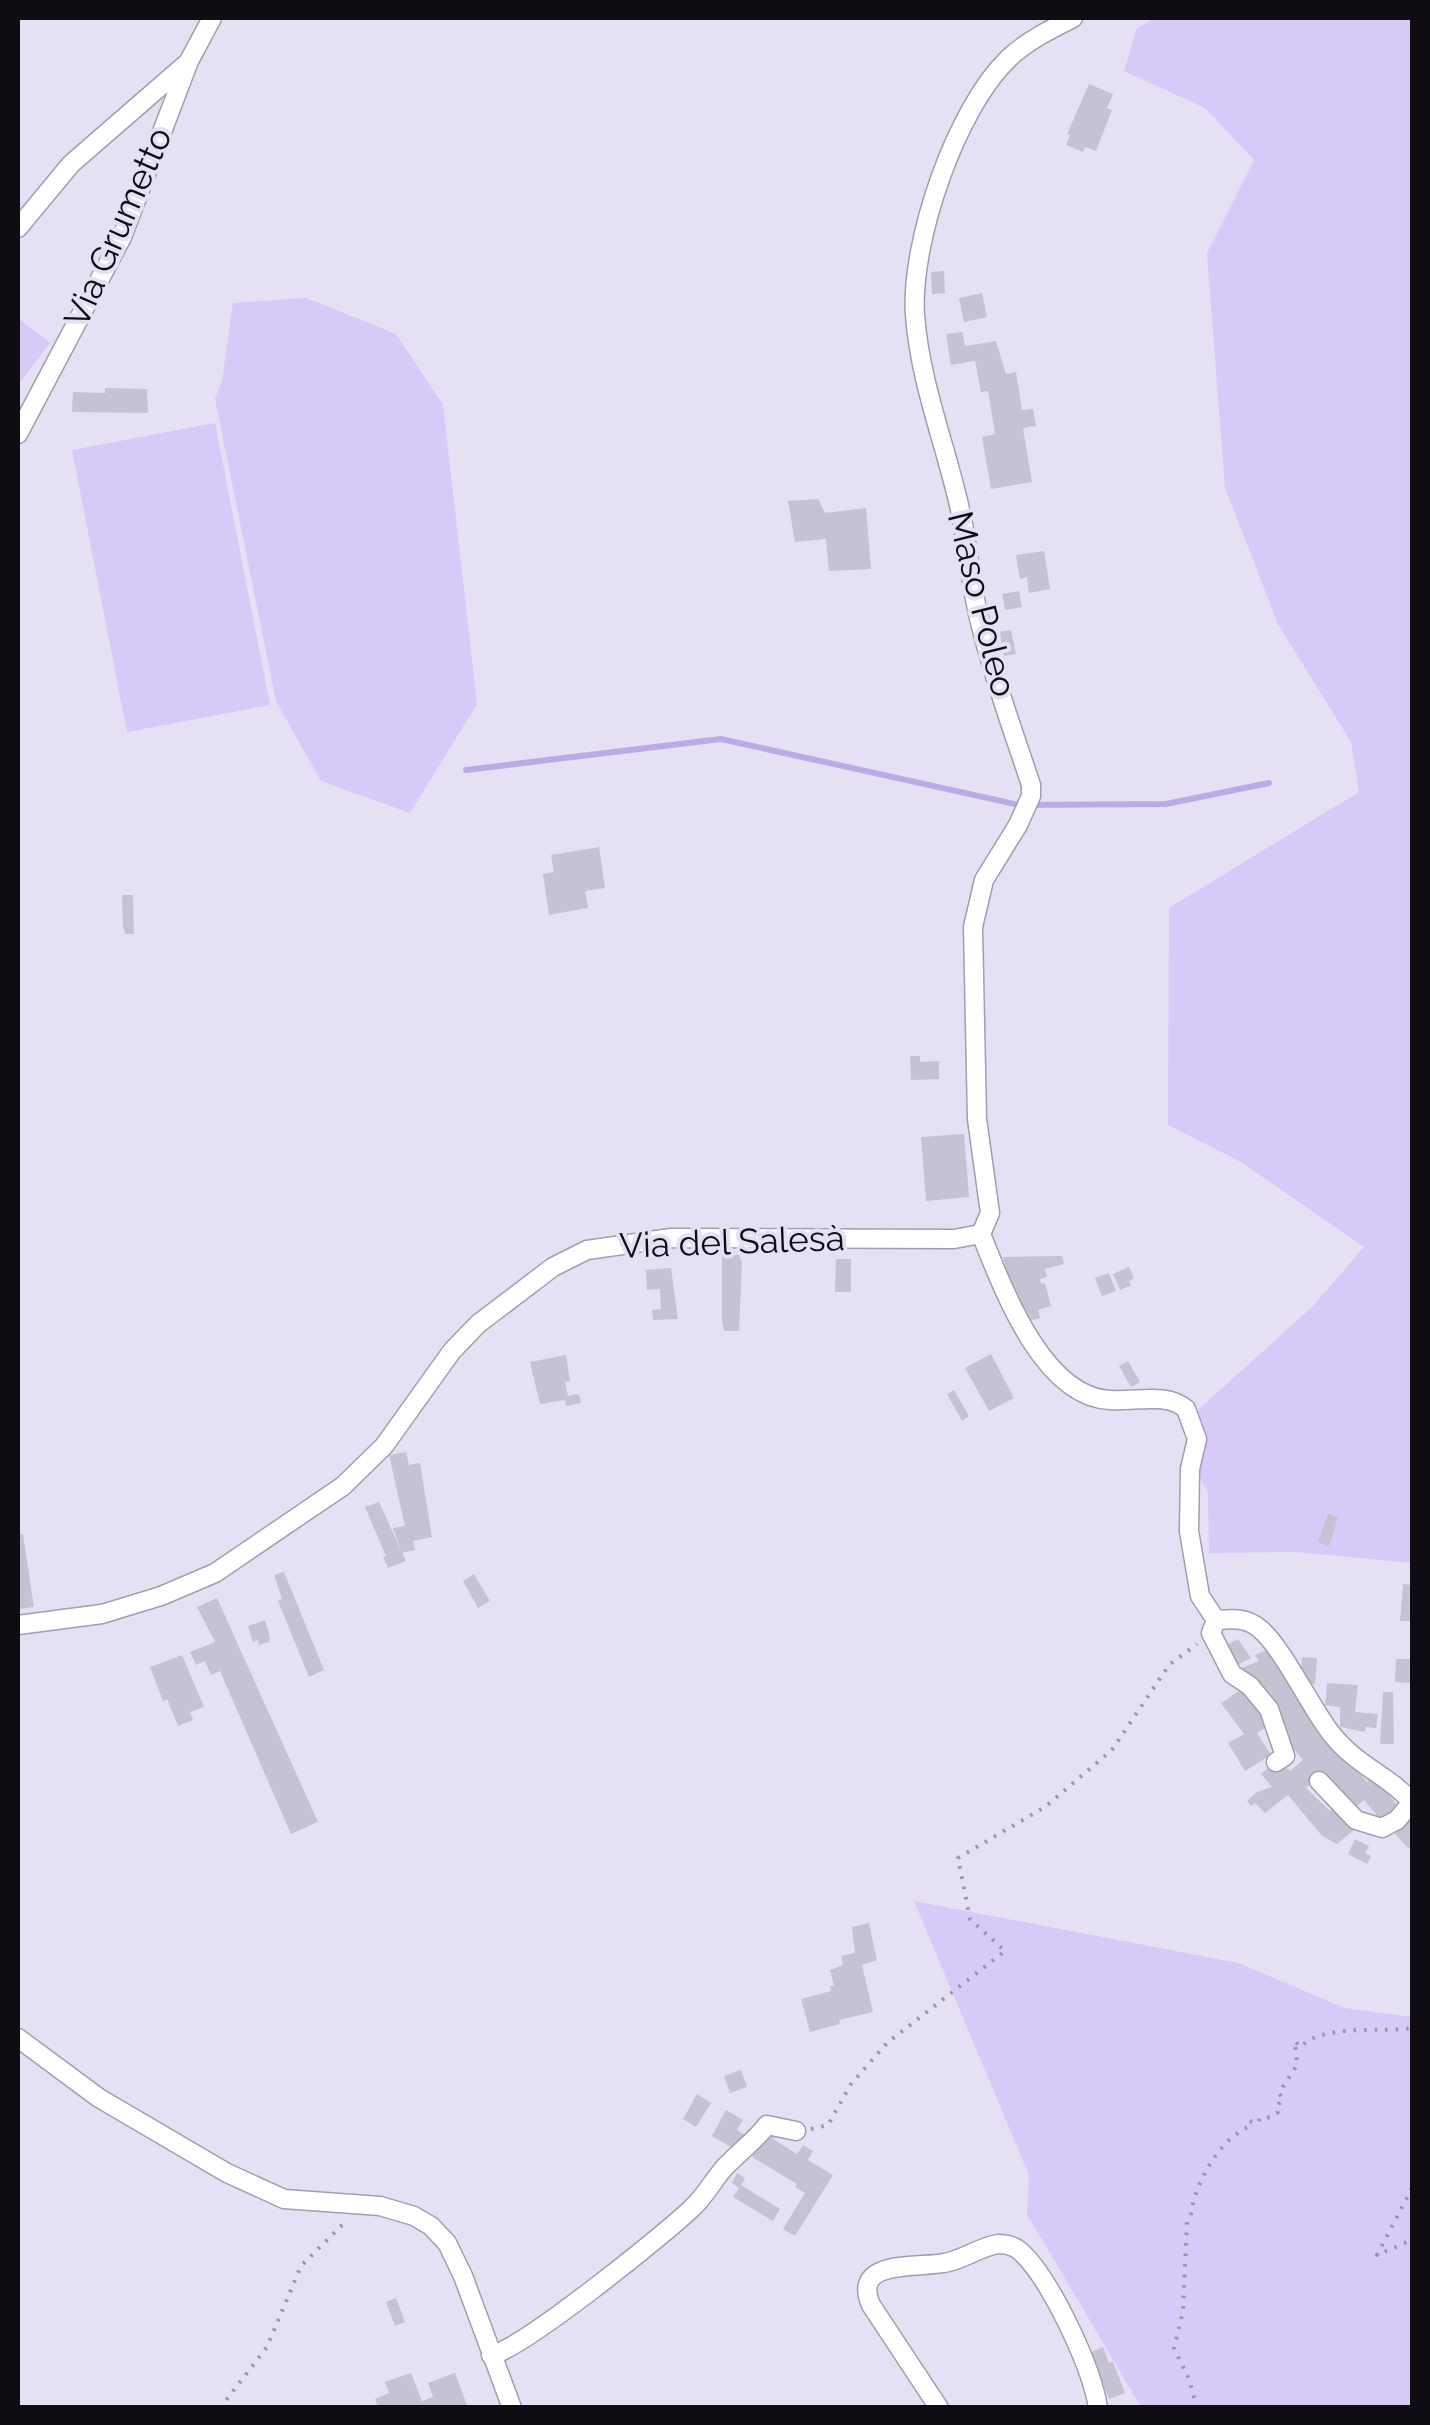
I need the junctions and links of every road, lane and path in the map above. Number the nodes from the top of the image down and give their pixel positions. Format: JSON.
{"nodes":[{"id":1,"x":212,"y":18,"type":"edge"},
{"id":2,"x":1073,"y":18,"type":"edge"},
{"id":3,"x":189,"y":62,"type":"junction"},
{"id":4,"x":18,"y":228,"type":"edge"},
{"id":5,"x":18,"y":434,"type":"edge"},
{"id":6,"x":982,"y":1234,"type":"junction"},
{"id":7,"x":18,"y":1625,"type":"edge"},
{"id":8,"x":1213,"y":1626,"type":"junction"},
{"id":9,"x":1276,"y":1762,"type":"dead end"},
{"id":10,"x":1319,"y":1781,"type":"dead end"},
{"id":11,"x":1412,"y":1802,"type":"edge"},
{"id":12,"x":1412,"y":2028,"type":"edge"},
{"id":13,"x":18,"y":2038,"type":"edge"},
{"id":14,"x":796,"y":2131,"type":"joint"},
{"id":15,"x":1412,"y":2188,"type":"edge"},
{"id":16,"x":360,"y":2220,"type":"dead end"},
{"id":17,"x":1412,"y":2240,"type":"edge"},
{"id":18,"x":492,"y":2355,"type":"junction"},
{"id":19,"x":220,"y":2408,"type":"edge"},
{"id":20,"x":512,"y":2408,"type":"edge"},
{"id":21,"x":938,"y":2408,"type":"edge"},
{"id":22,"x":1098,"y":2408,"type":"edge"},
{"id":23,"x":1197,"y":2408,"type":"edge"}],
"edges":[{"from":1,"to":3,"type":"street","name":"Via Grumetto"},
{"from":2,"to":6,"type":"street","name":"Maso Poleo"},
{"from":3,"to":4,"type":"street"},
{"from":3,"to":5,"type":"street","name":"Via Grumetto"},
{"from":6,"to":7,"type":"street","name":"Via del Salesà"},
{"from":6,"to":8,"type":"street"},
{"from":8,"to":9,"type":"street"},
{"from":8,"to":11,"type":"street"},
{"from":8,"to":14,"type":"path"},
{"from":10,"to":11,"type":"street"},
{"from":12,"to":23,"type":"path"},
{"from":13,"to":18,"type":"street"},
{"from":14,"to":18,"type":"street"},
{"from":15,"to":17,"type":"path"},
{"from":16,"to":19,"type":"path"},
{"from":18,"to":20,"type":"street"},
{"from":21,"to":22,"type":"street"}]}
